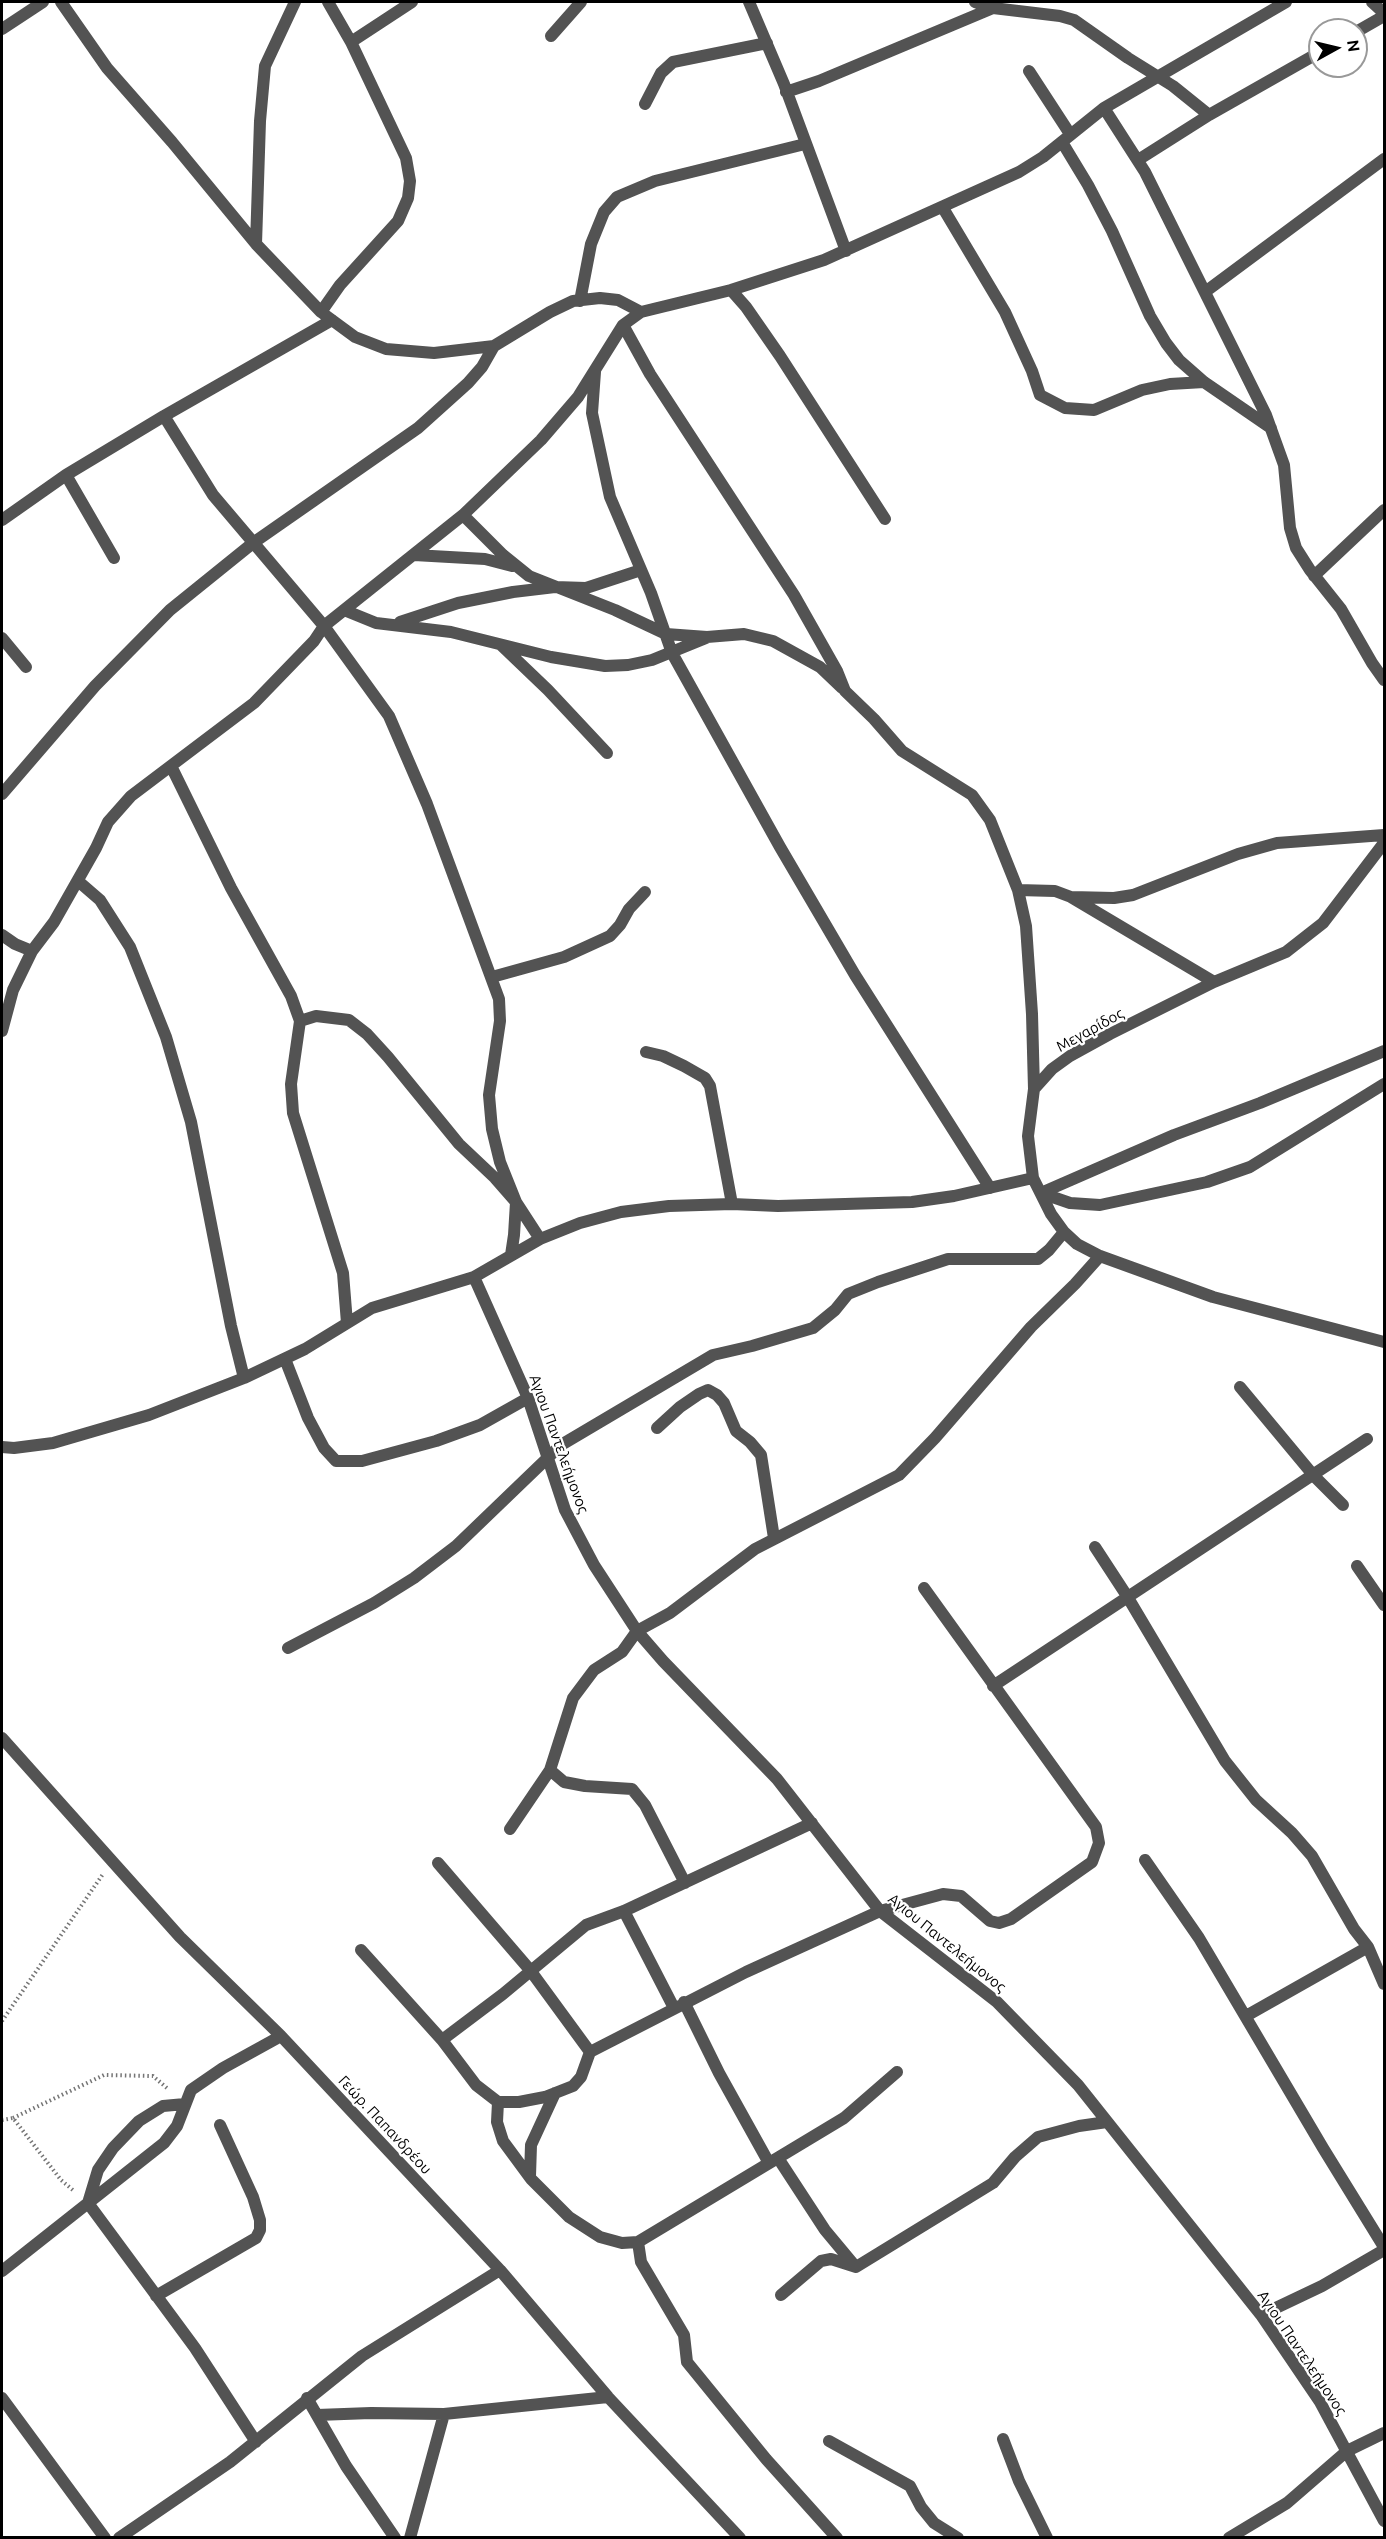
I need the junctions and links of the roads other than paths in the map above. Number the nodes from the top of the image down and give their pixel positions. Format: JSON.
{"nodes":[{"id":1,"x":44,"y":2,"type":"edge"},
{"id":2,"x":61,"y":2,"type":"edge"},
{"id":3,"x":295,"y":2,"type":"edge"},
{"id":4,"x":328,"y":2,"type":"edge"},
{"id":5,"x":412,"y":2,"type":"edge"},
{"id":6,"x":581,"y":2,"type":"edge"},
{"id":7,"x":749,"y":2,"type":"edge"},
{"id":8,"x":975,"y":2,"type":"edge"},
{"id":9,"x":1286,"y":2,"type":"edge"},
{"id":10,"x":1372,"y":2,"type":"edge"},
{"id":11,"x":993,"y":8,"type":"junction"},
{"id":12,"x":1384,"y":15,"type":"edge"},
{"id":13,"x":1368,"y":25,"type":"edge"},
{"id":14,"x":2,"y":29,"type":"edge"},
{"id":15,"x":551,"y":36,"type":"dead end"},
{"id":16,"x":351,"y":42,"type":"junction"},
{"id":17,"x":766,"y":43,"type":"junction"},
{"id":18,"x":1308,"y":59,"type":"edge"},
{"id":19,"x":1029,"y":71,"type":"dead end"},
{"id":20,"x":1156,"y":77,"type":"junction"},
{"id":21,"x":786,"y":92,"type":"junction"},
{"id":22,"x":645,"y":104,"type":"dead end"},
{"id":23,"x":1104,"y":108,"type":"junction"},
{"id":24,"x":1209,"y":115,"type":"junction"},
{"id":25,"x":1066,"y":138,"type":"junction"},
{"id":26,"x":805,"y":144,"type":"junction"},
{"id":27,"x":1384,"y":159,"type":"edge"},
{"id":28,"x":1138,"y":160,"type":"junction"},
{"id":29,"x":943,"y":208,"type":"junction"},
{"id":30,"x":256,"y":244,"type":"junction"},
{"id":31,"x":846,"y":251,"type":"junction"},
{"id":32,"x":731,"y":290,"type":"junction"},
{"id":33,"x":1205,"y":292,"type":"junction"},
{"id":34,"x":580,"y":300,"type":"junction"},
{"id":35,"x":321,"y":312,"type":"junction"},
{"id":36,"x":641,"y":312,"type":"junction"},
{"id":37,"x":332,"y":320,"type":"junction"},
{"id":38,"x":623,"y":325,"type":"junction"},
{"id":39,"x":494,"y":346,"type":"junction"},
{"id":40,"x":595,"y":369,"type":"junction"},
{"id":41,"x":1204,"y":382,"type":"junction"},
{"id":42,"x":164,"y":416,"type":"junction"},
{"id":43,"x":1272,"y":429,"type":"junction"},
{"id":44,"x":66,"y":475,"type":"junction"},
{"id":45,"x":1384,"y":510,"type":"edge"},
{"id":46,"x":463,"y":515,"type":"junction"},
{"id":47,"x":885,"y":519,"type":"dead end"},
{"id":48,"x":2,"y":520,"type":"edge"},
{"id":49,"x":253,"y":543,"type":"junction"},
{"id":50,"x":414,"y":555,"type":"junction"},
{"id":51,"x":114,"y":558,"type":"dead end"},
{"id":52,"x":516,"y":567,"type":"junction"},
{"id":53,"x":640,"y":570,"type":"junction"},
{"id":54,"x":1314,"y":576,"type":"junction"},
{"id":55,"x":555,"y":587,"type":"junction"},
{"id":56,"x":344,"y":610,"type":"junction"},
{"id":57,"x":392,"y":624,"type":"junction"},
{"id":58,"x":324,"y":626,"type":"junction"},
{"id":59,"x":666,"y":634,"type":"junction"},
{"id":60,"x":707,"y":637,"type":"junction"},
{"id":61,"x":2,"y":638,"type":"edge"},
{"id":62,"x":500,"y":644,"type":"junction"},
{"id":63,"x":672,"y":653,"type":"junction"},
{"id":64,"x":26,"y":667,"type":"dead end"},
{"id":65,"x":1384,"y":680,"type":"edge"},
{"id":66,"x":845,"y":691,"type":"junction"},
{"id":67,"x":607,"y":753,"type":"dead end"},
{"id":68,"x":171,"y":766,"type":"junction"},
{"id":69,"x":2,"y":794,"type":"edge"},
{"id":70,"x":1384,"y":835,"type":"edge"},
{"id":71,"x":1382,"y":852,"type":"edge"},
{"id":72,"x":78,"y":880,"type":"junction"},
{"id":73,"x":1018,"y":890,"type":"junction"},
{"id":74,"x":645,"y":892,"type":"dead end"},
{"id":75,"x":1071,"y":897,"type":"junction"},
{"id":76,"x":2,"y":935,"type":"edge"},
{"id":77,"x":32,"y":951,"type":"junction"},
{"id":78,"x":492,"y":977,"type":"junction"},
{"id":79,"x":1214,"y":982,"type":"junction"},
{"id":80,"x":300,"y":1021,"type":"junction"},
{"id":81,"x":2,"y":1031,"type":"edge"},
{"id":82,"x":1384,"y":1051,"type":"edge"},
{"id":83,"x":646,"y":1052,"type":"dead end"},
{"id":84,"x":1384,"y":1084,"type":"edge"},
{"id":85,"x":1034,"y":1089,"type":"junction"},
{"id":86,"x":1033,"y":1178,"type":"junction"},
{"id":87,"x":990,"y":1188,"type":"junction"},
{"id":88,"x":1041,"y":1192,"type":"junction"},
{"id":89,"x":516,"y":1202,"type":"junction"},
{"id":90,"x":732,"y":1203,"type":"junction"},
{"id":91,"x":1064,"y":1232,"type":"junction"},
{"id":92,"x":540,"y":1239,"type":"junction"},
{"id":93,"x":511,"y":1255,"type":"junction"},
{"id":94,"x":1100,"y":1256,"type":"junction"},
{"id":95,"x":474,"y":1277,"type":"junction"},
{"id":96,"x":347,"y":1323,"type":"junction"},
{"id":97,"x":1384,"y":1342,"type":"edge"},
{"id":98,"x":285,"y":1359,"type":"junction"},
{"id":99,"x":244,"y":1378,"type":"junction"},
{"id":100,"x":1240,"y":1387,"type":"dead end"},
{"id":101,"x":528,"y":1398,"type":"junction"},
{"id":102,"x":657,"y":1428,"type":"dead end"},
{"id":103,"x":1367,"y":1439,"type":"dead end"},
{"id":104,"x":2,"y":1447,"type":"edge"},
{"id":105,"x":549,"y":1458,"type":"junction"},
{"id":106,"x":1314,"y":1476,"type":"junction"},
{"id":107,"x":1343,"y":1505,"type":"dead end"},
{"id":108,"x":774,"y":1538,"type":"junction"},
{"id":109,"x":1095,"y":1546,"type":"dead end"},
{"id":110,"x":1357,"y":1566,"type":"dead end"},
{"id":111,"x":924,"y":1588,"type":"dead end"},
{"id":112,"x":1127,"y":1596,"type":"junction"},
{"id":113,"x":1384,"y":1605,"type":"edge"},
{"id":114,"x":637,"y":1631,"type":"junction"},
{"id":115,"x":288,"y":1648,"type":"dead end"},
{"id":116,"x":993,"y":1686,"type":"junction"},
{"id":117,"x":2,"y":1738,"type":"edge"},
{"id":118,"x":550,"y":1770,"type":"junction"},
{"id":119,"x":812,"y":1823,"type":"junction"},
{"id":120,"x":510,"y":1830,"type":"dead end"},
{"id":121,"x":1145,"y":1860,"type":"dead end"},
{"id":122,"x":438,"y":1863,"type":"dead end"},
{"id":123,"x":685,"y":1883,"type":"junction"},
{"id":124,"x":624,"y":1911,"type":"junction"},
{"id":125,"x":880,"y":1911,"type":"junction"},
{"id":126,"x":1368,"y":1947,"type":"junction"},
{"id":127,"x":361,"y":1950,"type":"dead end"},
{"id":128,"x":530,"y":1970,"type":"junction"},
{"id":129,"x":1384,"y":1984,"type":"edge"},
{"id":130,"x":679,"y":2005,"type":"junction"},
{"id":131,"x":1246,"y":2016,"type":"junction"},
{"id":132,"x":281,"y":2036,"type":"junction"},
{"id":133,"x":442,"y":2040,"type":"junction"},
{"id":134,"x":590,"y":2052,"type":"junction"},
{"id":135,"x":897,"y":2072,"type":"dead end"},
{"id":136,"x":555,"y":2093,"type":"junction"},
{"id":137,"x":498,"y":2102,"type":"junction"},
{"id":138,"x":185,"y":2104,"type":"junction"},
{"id":139,"x":1107,"y":2122,"type":"junction"},
{"id":140,"x":220,"y":2125,"type":"dead end"},
{"id":141,"x":774,"y":2161,"type":"junction"},
{"id":142,"x":531,"y":2179,"type":"junction"},
{"id":143,"x":88,"y":2204,"type":"junction"},
{"id":144,"x":638,"y":2242,"type":"junction"},
{"id":145,"x":1384,"y":2249,"type":"edge"},
{"id":146,"x":856,"y":2267,"type":"junction"},
{"id":147,"x":2,"y":2271,"type":"edge"},
{"id":148,"x":500,"y":2271,"type":"junction"},
{"id":149,"x":781,"y":2295,"type":"dead end"},
{"id":150,"x":156,"y":2296,"type":"junction"},
{"id":151,"x":1261,"y":2315,"type":"junction"},
{"id":152,"x":608,"y":2397,"type":"junction"},
{"id":153,"x":2,"y":2398,"type":"edge"},
{"id":154,"x":308,"y":2398,"type":"junction"},
{"id":155,"x":444,"y":2414,"type":"junction"},
{"id":156,"x":317,"y":2415,"type":"junction"},
{"id":157,"x":1384,"y":2433,"type":"edge"},
{"id":158,"x":1003,"y":2439,"type":"dead end"},
{"id":159,"x":829,"y":2441,"type":"dead end"},
{"id":160,"x":256,"y":2442,"type":"junction"},
{"id":161,"x":1347,"y":2451,"type":"junction"},
{"id":162,"x":1384,"y":2522,"type":"edge"},
{"id":163,"x":105,"y":2538,"type":"edge"},
{"id":164,"x":119,"y":2538,"type":"edge"},
{"id":165,"x":395,"y":2538,"type":"edge"},
{"id":166,"x":410,"y":2538,"type":"edge"},
{"id":167,"x":740,"y":2538,"type":"edge"},
{"id":168,"x":837,"y":2538,"type":"edge"},
{"id":169,"x":958,"y":2538,"type":"edge"},
{"id":170,"x":1047,"y":2538,"type":"edge"},
{"id":171,"x":1229,"y":2538,"type":"edge"}],
"edges":[{"from":1,"to":14,"type":"street"},
{"from":2,"to":30,"type":"street"},
{"from":3,"to":30,"type":"street"},
{"from":4,"to":16,"type":"street"},
{"from":5,"to":16,"type":"street"},
{"from":6,"to":15,"type":"street"},
{"from":7,"to":17,"type":"street"},
{"from":8,"to":11,"type":"street"},
{"from":9,"to":20,"type":"street"},
{"from":10,"to":12,"type":"street"},
{"from":11,"to":20,"type":"street"},
{"from":11,"to":21,"type":"street"},
{"from":12,"to":13,"type":"street"},
{"from":16,"to":35,"type":"street"},
{"from":17,"to":21,"type":"street"},
{"from":17,"to":22,"type":"street"},
{"from":18,"to":24,"type":"street"},
{"from":19,"to":25,"type":"street"},
{"from":20,"to":23,"type":"street"},
{"from":20,"to":24,"type":"street"},
{"from":21,"to":26,"type":"street"},
{"from":23,"to":25,"type":"street"},
{"from":23,"to":28,"type":"street"},
{"from":24,"to":28,"type":"street"},
{"from":25,"to":29,"type":"street"},
{"from":25,"to":41,"type":"street"},
{"from":26,"to":31,"type":"street"},
{"from":26,"to":34,"type":"street"},
{"from":27,"to":33,"type":"street"},
{"from":28,"to":33,"type":"street"},
{"from":29,"to":31,"type":"street"},
{"from":29,"to":41,"type":"street"},
{"from":30,"to":35,"type":"street"},
{"from":31,"to":32,"type":"street"},
{"from":32,"to":36,"type":"street"},
{"from":32,"to":47,"type":"street"},
{"from":33,"to":43,"type":"street"},
{"from":34,"to":36,"type":"street"},
{"from":34,"to":39,"type":"street"},
{"from":35,"to":37,"type":"street"},
{"from":36,"to":38,"type":"street"},
{"from":37,"to":39,"type":"street"},
{"from":37,"to":42,"type":"street"},
{"from":38,"to":40,"type":"street"},
{"from":38,"to":66,"type":"street"},
{"from":39,"to":49,"type":"street"},
{"from":40,"to":46,"type":"street"},
{"from":40,"to":53,"type":"street"},
{"from":41,"to":43,"type":"street"},
{"from":42,"to":44,"type":"street"},
{"from":42,"to":49,"type":"street"},
{"from":43,"to":54,"type":"street"},
{"from":44,"to":48,"type":"street"},
{"from":44,"to":51,"type":"street"},
{"from":45,"to":54,"type":"street"},
{"from":46,"to":50,"type":"street"},
{"from":46,"to":52,"type":"street"},
{"from":49,"to":58,"type":"street"},
{"from":49,"to":69,"type":"street"},
{"from":50,"to":52,"type":"street"},
{"from":50,"to":56,"type":"street"},
{"from":52,"to":55,"type":"street"},
{"from":53,"to":55,"type":"street"},
{"from":53,"to":59,"type":"street"},
{"from":54,"to":65,"type":"street"},
{"from":55,"to":57,"type":"street"},
{"from":55,"to":59,"type":"street"},
{"from":56,"to":57,"type":"street"},
{"from":56,"to":58,"type":"street"},
{"from":57,"to":62,"type":"street"},
{"from":58,"to":68,"type":"street"},
{"from":58,"to":78,"type":"street"},
{"from":59,"to":60,"type":"street"},
{"from":59,"to":63,"type":"street"},
{"from":60,"to":63,"type":"street"},
{"from":60,"to":66,"type":"street"},
{"from":61,"to":64,"type":"street"},
{"from":62,"to":63,"type":"street"},
{"from":62,"to":67,"type":"street"},
{"from":63,"to":87,"type":"street"},
{"from":66,"to":73,"type":"street"},
{"from":68,"to":72,"type":"street"},
{"from":68,"to":80,"type":"street"},
{"from":70,"to":75,"type":"street"},
{"from":71,"to":79,"type":"street","name":"Μεγαρίδος"},
{"from":72,"to":77,"type":"street"},
{"from":72,"to":99,"type":"street"},
{"from":73,"to":75,"type":"street"},
{"from":73,"to":85,"type":"street"},
{"from":74,"to":78,"type":"street"},
{"from":75,"to":79,"type":"street"},
{"from":76,"to":77,"type":"street"},
{"from":77,"to":81,"type":"street"},
{"from":78,"to":89,"type":"street"},
{"from":79,"to":85,"type":"street","name":"Μεγαρίδος"},
{"from":80,"to":89,"type":"street"},
{"from":80,"to":96,"type":"street"},
{"from":82,"to":88,"type":"street"},
{"from":83,"to":90,"type":"street"},
{"from":84,"to":88,"type":"street"},
{"from":85,"to":86,"type":"street"},
{"from":86,"to":87,"type":"street"},
{"from":86,"to":88,"type":"street"},
{"from":87,"to":90,"type":"street"},
{"from":88,"to":91,"type":"street"},
{"from":89,"to":92,"type":"street"},
{"from":89,"to":93,"type":"street"},
{"from":90,"to":92,"type":"street"},
{"from":91,"to":94,"type":"street"},
{"from":91,"to":105,"type":"street"},
{"from":92,"to":93,"type":"street"},
{"from":93,"to":95,"type":"street"},
{"from":94,"to":97,"type":"street"},
{"from":94,"to":108,"type":"street"},
{"from":95,"to":96,"type":"street"},
{"from":95,"to":101,"type":"street","name":"Αγιου Παντελεήμονος"},
{"from":96,"to":98,"type":"street"},
{"from":98,"to":99,"type":"street"},
{"from":98,"to":101,"type":"street"},
{"from":99,"to":104,"type":"street"},
{"from":100,"to":106,"type":"street"},
{"from":101,"to":105,"type":"street","name":"Αγιου Παντελεήμονος"},
{"from":102,"to":108,"type":"street"},
{"from":103,"to":106,"type":"street"},
{"from":105,"to":114,"type":"street","name":"Αγιου Παντελεήμονος"},
{"from":105,"to":115,"type":"street"},
{"from":106,"to":107,"type":"street"},
{"from":106,"to":112,"type":"street"},
{"from":108,"to":114,"type":"street"},
{"from":109,"to":112,"type":"street"},
{"from":110,"to":113,"type":"street"},
{"from":111,"to":116,"type":"street"},
{"from":112,"to":116,"type":"street"},
{"from":112,"to":126,"type":"street"},
{"from":114,"to":118,"type":"street"},
{"from":114,"to":119,"type":"street","name":"Αγιου Παντελεήμονος"},
{"from":116,"to":125,"type":"street"},
{"from":117,"to":132,"type":"street","name":"Γεώρ. Παπανδρέου"},
{"from":118,"to":120,"type":"street"},
{"from":118,"to":123,"type":"street"},
{"from":119,"to":123,"type":"street"},
{"from":119,"to":125,"type":"street","name":"Αγιου Παντελεήμονος"},
{"from":121,"to":131,"type":"street"},
{"from":122,"to":128,"type":"street"},
{"from":123,"to":124,"type":"street"},
{"from":124,"to":128,"type":"street"},
{"from":124,"to":130,"type":"street"},
{"from":125,"to":130,"type":"street"},
{"from":125,"to":139,"type":"street","name":"Αγιου Παντελεήμονος"},
{"from":126,"to":129,"type":"street"},
{"from":126,"to":131,"type":"street"},
{"from":127,"to":133,"type":"street"},
{"from":128,"to":133,"type":"street"},
{"from":128,"to":134,"type":"street"},
{"from":130,"to":134,"type":"street"},
{"from":130,"to":141,"type":"street"},
{"from":131,"to":145,"type":"street"},
{"from":132,"to":138,"type":"street"},
{"from":132,"to":148,"type":"street","name":"Γεώρ. Παπανδρέου"},
{"from":133,"to":137,"type":"street"},
{"from":134,"to":136,"type":"street"},
{"from":135,"to":141,"type":"street"},
{"from":136,"to":137,"type":"street"},
{"from":136,"to":142,"type":"street"},
{"from":137,"to":142,"type":"street"},
{"from":138,"to":143,"type":"street"},
{"from":138,"to":143,"type":"street"},
{"from":139,"to":146,"type":"street"},
{"from":139,"to":151,"type":"street","name":"Αγιου Παντελεήμονος"},
{"from":140,"to":150,"type":"street"},
{"from":141,"to":144,"type":"street"},
{"from":141,"to":146,"type":"street"},
{"from":142,"to":144,"type":"street"},
{"from":143,"to":147,"type":"street"},
{"from":143,"to":150,"type":"street"},
{"from":144,"to":168,"type":"street"},
{"from":145,"to":151,"type":"street"},
{"from":146,"to":149,"type":"street"},
{"from":148,"to":152,"type":"street","name":"Γεώρ. Παπανδρέου"},
{"from":148,"to":154,"type":"street"},
{"from":150,"to":160,"type":"street"},
{"from":151,"to":161,"type":"street","name":"Αγιου Παντελεήμονος"},
{"from":152,"to":155,"type":"street"},
{"from":152,"to":167,"type":"street","name":"Γεώρ. Παπανδρέου"},
{"from":153,"to":163,"type":"street"},
{"from":154,"to":156,"type":"street"},
{"from":154,"to":160,"type":"street"},
{"from":155,"to":156,"type":"street"},
{"from":155,"to":166,"type":"street"},
{"from":156,"to":165,"type":"street"},
{"from":157,"to":161,"type":"street"},
{"from":158,"to":170,"type":"street"},
{"from":159,"to":169,"type":"street"},
{"from":160,"to":164,"type":"street"},
{"from":161,"to":162,"type":"street","name":"Αγιου Παντελεήμονος"},
{"from":161,"to":171,"type":"street"}]}
